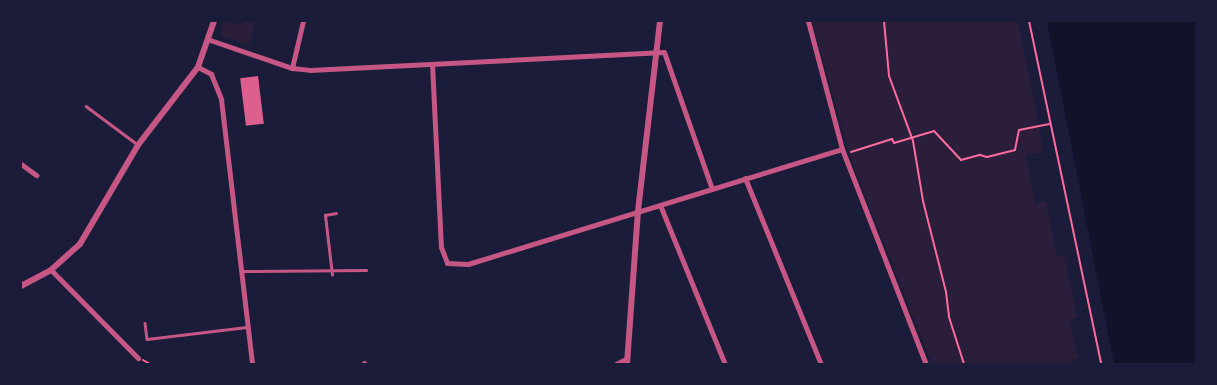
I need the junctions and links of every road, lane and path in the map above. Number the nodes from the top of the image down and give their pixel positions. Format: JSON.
{"nodes":[{"id":1,"x":214,"y":21,"type":"edge"},
{"id":2,"x":303,"y":21,"type":"edge"},
{"id":3,"x":660,"y":21,"type":"edge"},
{"id":4,"x":808,"y":21,"type":"edge"},
{"id":5,"x":884,"y":21,"type":"edge"},
{"id":6,"x":1029,"y":21,"type":"edge"},
{"id":7,"x":210,"y":40,"type":"junction"},
{"id":8,"x":657,"y":51,"type":"junction"},
{"id":9,"x":432,"y":64,"type":"junction"},
{"id":10,"x":198,"y":67,"type":"junction"},
{"id":11,"x":292,"y":68,"type":"junction"},
{"id":12,"x":86,"y":106,"type":"dead end"},
{"id":13,"x":1049,"y":124,"type":"junction"},
{"id":14,"x":912,"y":138,"type":"junction"},
{"id":15,"x":138,"y":145,"type":"junction"},
{"id":16,"x":842,"y":152,"type":"junction"},
{"id":17,"x":21,"y":164,"type":"edge"},
{"id":18,"x":36,"y":175,"type":"dead end"},
{"id":19,"x":745,"y":178,"type":"junction"},
{"id":20,"x":712,"y":189,"type":"junction"},
{"id":21,"x":660,"y":204,"type":"junction"},
{"id":22,"x":638,"y":211,"type":"junction"},
{"id":23,"x":336,"y":213,"type":"dead end"},
{"id":24,"x":51,"y":270,"type":"junction"},
{"id":25,"x":366,"y":270,"type":"dead end"},
{"id":26,"x":242,"y":271,"type":"junction"},
{"id":27,"x":331,"y":271,"type":"junction"},
{"id":28,"x":332,"y":275,"type":"dead end"},
{"id":29,"x":21,"y":286,"type":"edge"},
{"id":30,"x":145,"y":323,"type":"dead end"},
{"id":31,"x":248,"y":327,"type":"junction"},
{"id":32,"x":138,"y":358,"type":"dead end"},
{"id":33,"x":627,"y":361,"type":"edge"},
{"id":34,"x":252,"y":364,"type":"edge"},
{"id":35,"x":616,"y":364,"type":"edge"},
{"id":36,"x":725,"y":364,"type":"edge"},
{"id":37,"x":821,"y":364,"type":"edge"},
{"id":38,"x":926,"y":364,"type":"edge"},
{"id":39,"x":964,"y":364,"type":"edge"},
{"id":40,"x":1101,"y":364,"type":"edge"}],
"edges":[{"from":1,"to":7,"type":"street"},
{"from":2,"to":11,"type":"street"},
{"from":3,"to":8,"type":"street"},
{"from":4,"to":16,"type":"street"},
{"from":5,"to":14,"type":"path"},
{"from":6,"to":13,"type":"path"},
{"from":7,"to":10,"type":"street"},
{"from":7,"to":11,"type":"street"},
{"from":8,"to":9,"type":"street"},
{"from":8,"to":20,"type":"street"},
{"from":8,"to":22,"type":"street"},
{"from":9,"to":11,"type":"street"},
{"from":9,"to":22,"type":"street"},
{"from":10,"to":15,"type":"street"},
{"from":10,"to":26,"type":"street"},
{"from":12,"to":15,"type":"lane"},
{"from":13,"to":14,"type":"path"},
{"from":13,"to":40,"type":"path"},
{"from":14,"to":16,"type":"path"},
{"from":14,"to":39,"type":"path"},
{"from":15,"to":24,"type":"street"},
{"from":16,"to":19,"type":"street"},
{"from":16,"to":38,"type":"street"},
{"from":17,"to":18,"type":"street"},
{"from":19,"to":20,"type":"street"},
{"from":19,"to":37,"type":"street"},
{"from":20,"to":21,"type":"street"},
{"from":21,"to":22,"type":"street"},
{"from":21,"to":36,"type":"street"},
{"from":22,"to":33,"type":"street"},
{"from":23,"to":27,"type":"lane"},
{"from":24,"to":29,"type":"street"},
{"from":24,"to":32,"type":"street"},
{"from":25,"to":27,"type":"lane"},
{"from":26,"to":27,"type":"lane"},
{"from":26,"to":31,"type":"street"},
{"from":27,"to":28,"type":"lane"},
{"from":30,"to":31,"type":"lane"},
{"from":31,"to":34,"type":"street"},
{"from":33,"to":35,"type":"street"}]}
